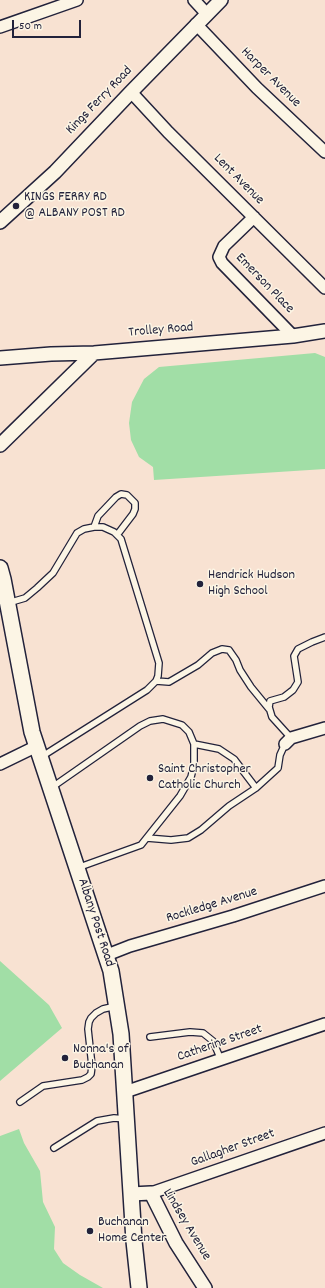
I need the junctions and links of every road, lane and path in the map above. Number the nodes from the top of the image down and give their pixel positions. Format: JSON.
{"nodes":[{"id":1,"x":77,"y":0,"type":"edge"},
{"id":2,"x":194,"y":0,"type":"edge"},
{"id":3,"x":221,"y":0,"type":"edge"},
{"id":4,"x":206,"y":13,"type":"junction"},
{"id":5,"x":196,"y":24,"type":"junction"},
{"id":6,"x":0,"y":27,"type":"edge"},
{"id":7,"x":131,"y":92,"type":"junction"},
{"id":8,"x":325,"y":152,"type":"edge"},
{"id":9,"x":254,"y":217,"type":"junction"},
{"id":10,"x":0,"y":222,"type":"edge"},
{"id":11,"x":325,"y":288,"type":"edge"},
{"id":12,"x":325,"y":331,"type":"edge"},
{"id":13,"x":293,"y":336,"type":"junction"},
{"id":14,"x":94,"y":353,"type":"junction"},
{"id":15,"x":0,"y":358,"type":"edge"},
{"id":16,"x":0,"y":445,"type":"edge"},
{"id":17,"x":94,"y":527,"type":"junction"},
{"id":18,"x":118,"y":535,"type":"junction"},
{"id":19,"x":0,"y":568,"type":"edge"},
{"id":20,"x":8,"y":603,"type":"junction"},
{"id":21,"x":325,"y":637,"type":"edge"},
{"id":22,"x":156,"y":681,"type":"junction"},
{"id":23,"x":269,"y":709,"type":"junction"},
{"id":24,"x":325,"y":728,"type":"edge"},
{"id":25,"x":288,"y":741,"type":"junction"},
{"id":26,"x":194,"y":744,"type":"junction"},
{"id":27,"x":39,"y":752,"type":"junction"},
{"id":28,"x":0,"y":764,"type":"edge"},
{"id":29,"x":51,"y":788,"type":"junction"},
{"id":30,"x":256,"y":788,"type":"junction"},
{"id":31,"x":147,"y":838,"type":"junction"},
{"id":32,"x":77,"y":868,"type":"junction"},
{"id":33,"x":325,"y":886,"type":"edge"},
{"id":34,"x":107,"y":955,"type":"junction"},
{"id":35,"x":116,"y":1005,"type":"junction"},
{"id":36,"x":325,"y":1024,"type":"edge"},
{"id":37,"x":150,"y":1037,"type":"dead end"},
{"id":38,"x":221,"y":1060,"type":"junction"},
{"id":39,"x":125,"y":1092,"type":"junction"},
{"id":40,"x":20,"y":1102,"type":"dead end"},
{"id":41,"x":126,"y":1119,"type":"junction"},
{"id":42,"x":325,"y":1133,"type":"edge"},
{"id":43,"x":54,"y":1148,"type":"dead end"},
{"id":44,"x":150,"y":1193,"type":"junction"},
{"id":45,"x":131,"y":1194,"type":"junction"},
{"id":46,"x":140,"y":1288,"type":"edge"},
{"id":47,"x":205,"y":1288,"type":"edge"}],
"edges":[{"from":1,"to":6,"type":"street"},
{"from":2,"to":4,"type":"street"},
{"from":3,"to":4,"type":"street","name":"Kings Ferry Road"},
{"from":4,"to":5,"type":"street","name":"Kings Ferry Road"},
{"from":5,"to":7,"type":"street","name":"Kings Ferry Road"},
{"from":5,"to":8,"type":"street","name":"Harper Avenue"},
{"from":7,"to":9,"type":"street","name":"Lent Avenue"},
{"from":7,"to":10,"type":"street","name":"Kings Ferry Road"},
{"from":9,"to":11,"type":"street","name":"Lent Avenue"},
{"from":9,"to":13,"type":"street","name":"Emerson Place"},
{"from":12,"to":13,"type":"street","name":"Trolley Road"},
{"from":13,"to":14,"type":"street","name":"Trolley Road"},
{"from":14,"to":15,"type":"street","name":"Trolley Road"},
{"from":14,"to":16,"type":"street"},
{"from":17,"to":18,"type":"lane"},
{"from":17,"to":18,"type":"lane"},
{"from":17,"to":20,"type":"lane"},
{"from":18,"to":22,"type":"lane"},
{"from":19,"to":20,"type":"main road","name":"Albany Post Road"},
{"from":20,"to":27,"type":"main road","name":"Albany Post Road"},
{"from":21,"to":23,"type":"lane"},
{"from":22,"to":23,"type":"lane"},
{"from":22,"to":27,"type":"lane"},
{"from":23,"to":25,"type":"lane"},
{"from":24,"to":25,"type":"street"},
{"from":25,"to":30,"type":"lane"},
{"from":26,"to":29,"type":"lane"},
{"from":26,"to":30,"type":"lane"},
{"from":26,"to":31,"type":"lane"},
{"from":27,"to":28,"type":"street"},
{"from":27,"to":29,"type":"main road","name":"Albany Post Road"},
{"from":29,"to":32,"type":"main road","name":"Albany Post Road"},
{"from":30,"to":31,"type":"lane"},
{"from":31,"to":32,"type":"lane"},
{"from":32,"to":34,"type":"main road","name":"Albany Post Road"},
{"from":33,"to":34,"type":"street","name":"Rockledge Avenue"},
{"from":34,"to":35,"type":"main road","name":"Albany Post Road"},
{"from":35,"to":39,"type":"main road","name":"Albany Post Road"},
{"from":35,"to":40,"type":"lane"},
{"from":36,"to":38,"type":"street","name":"Catherine Street"},
{"from":37,"to":38,"type":"lane"},
{"from":38,"to":39,"type":"street","name":"Catherine Street"},
{"from":39,"to":41,"type":"main road","name":"Albany Post Road"},
{"from":41,"to":43,"type":"lane"},
{"from":41,"to":45,"type":"main road","name":"Albany Post Road"},
{"from":42,"to":44,"type":"street","name":"Gallagher Street"},
{"from":44,"to":45,"type":"street","name":"Lindsey Avenue"},
{"from":44,"to":47,"type":"street","name":"Lindsey Avenue"},
{"from":45,"to":46,"type":"main road","name":"Albany Post Road"}]}
